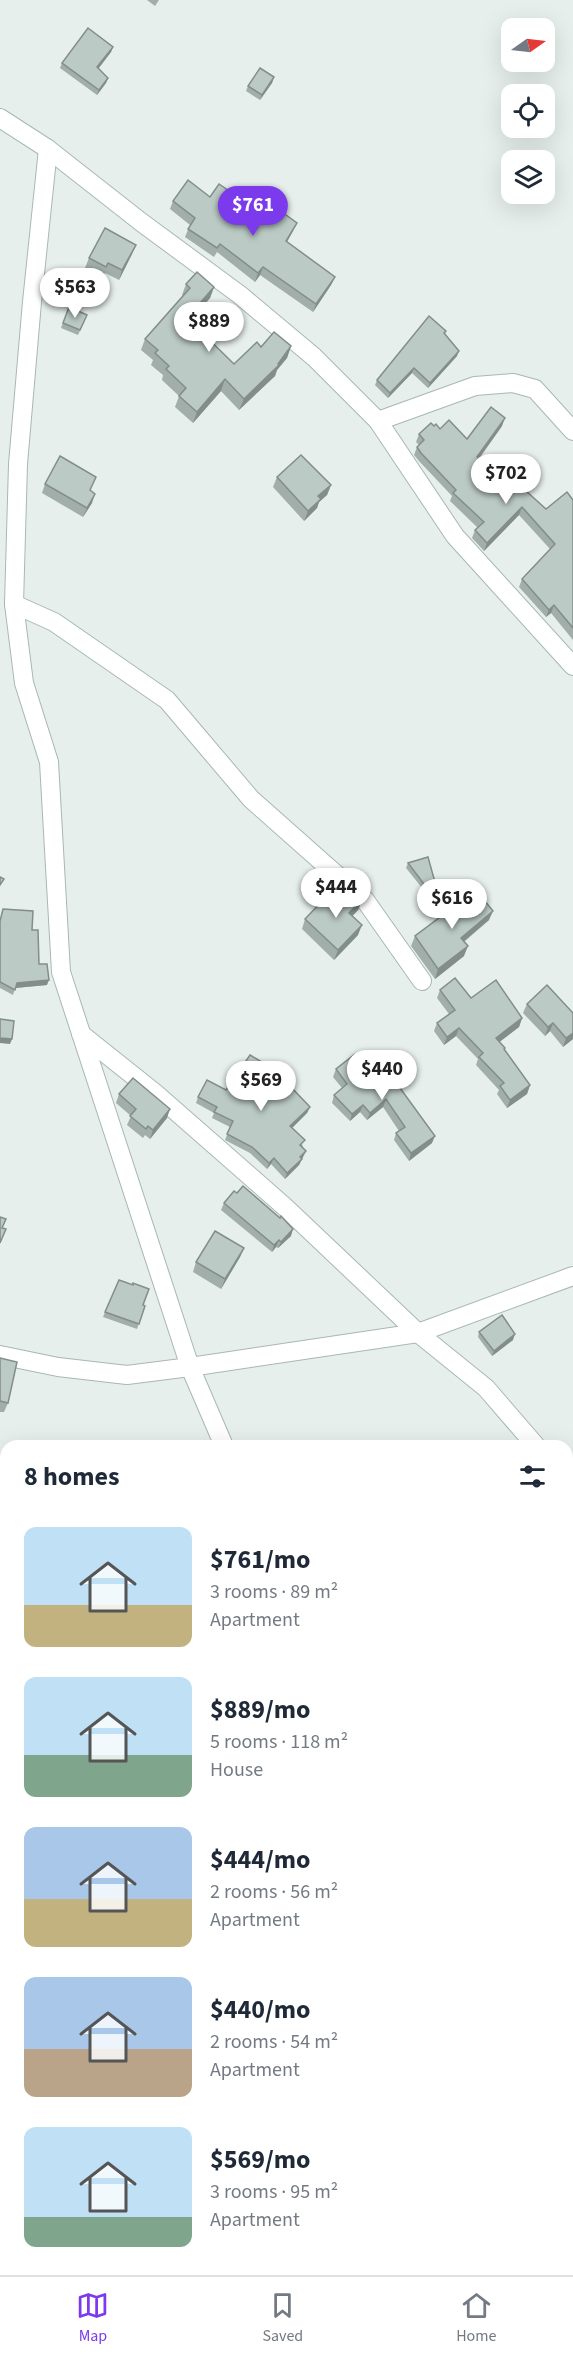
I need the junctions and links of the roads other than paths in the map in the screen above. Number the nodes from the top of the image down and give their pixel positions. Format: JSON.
{"nodes":[{"id":1,"x":0,"y":118,"type":"edge"},
{"id":2,"x":48,"y":148,"type":"junction"},
{"id":3,"x":378,"y":421,"type":"junction"},
{"id":4,"x":573,"y":431,"type":"edge"},
{"id":5,"x":14,"y":604,"type":"junction"},
{"id":6,"x":9,"y":633,"type":"edge"},
{"id":7,"x":573,"y":666,"type":"edge"},
{"id":8,"x":422,"y":981,"type":"dead end"},
{"id":9,"x":81,"y":1034,"type":"junction"},
{"id":10,"x":573,"y":1276,"type":"edge"},
{"id":11,"x":418,"y":1333,"type":"junction"},
{"id":12,"x":0,"y":1355,"type":"edge"},
{"id":13,"x":190,"y":1367,"type":"junction"},
{"id":14,"x":221,"y":1440,"type":"edge"},
{"id":15,"x":531,"y":1440,"type":"edge"}],
"edges":[{"from":1,"to":2,"type":"street"},
{"from":2,"to":3,"type":"street"},
{"from":2,"to":5,"type":"street"},
{"from":3,"to":4,"type":"street"},
{"from":3,"to":7,"type":"street"},
{"from":5,"to":6,"type":"street"},
{"from":5,"to":8,"type":"street"},
{"from":6,"to":9,"type":"street"},
{"from":9,"to":11,"type":"street"},
{"from":9,"to":13,"type":"street"},
{"from":10,"to":11,"type":"street"},
{"from":11,"to":13,"type":"street"},
{"from":11,"to":15,"type":"street"},
{"from":12,"to":13,"type":"street"},
{"from":13,"to":14,"type":"street"}]}
